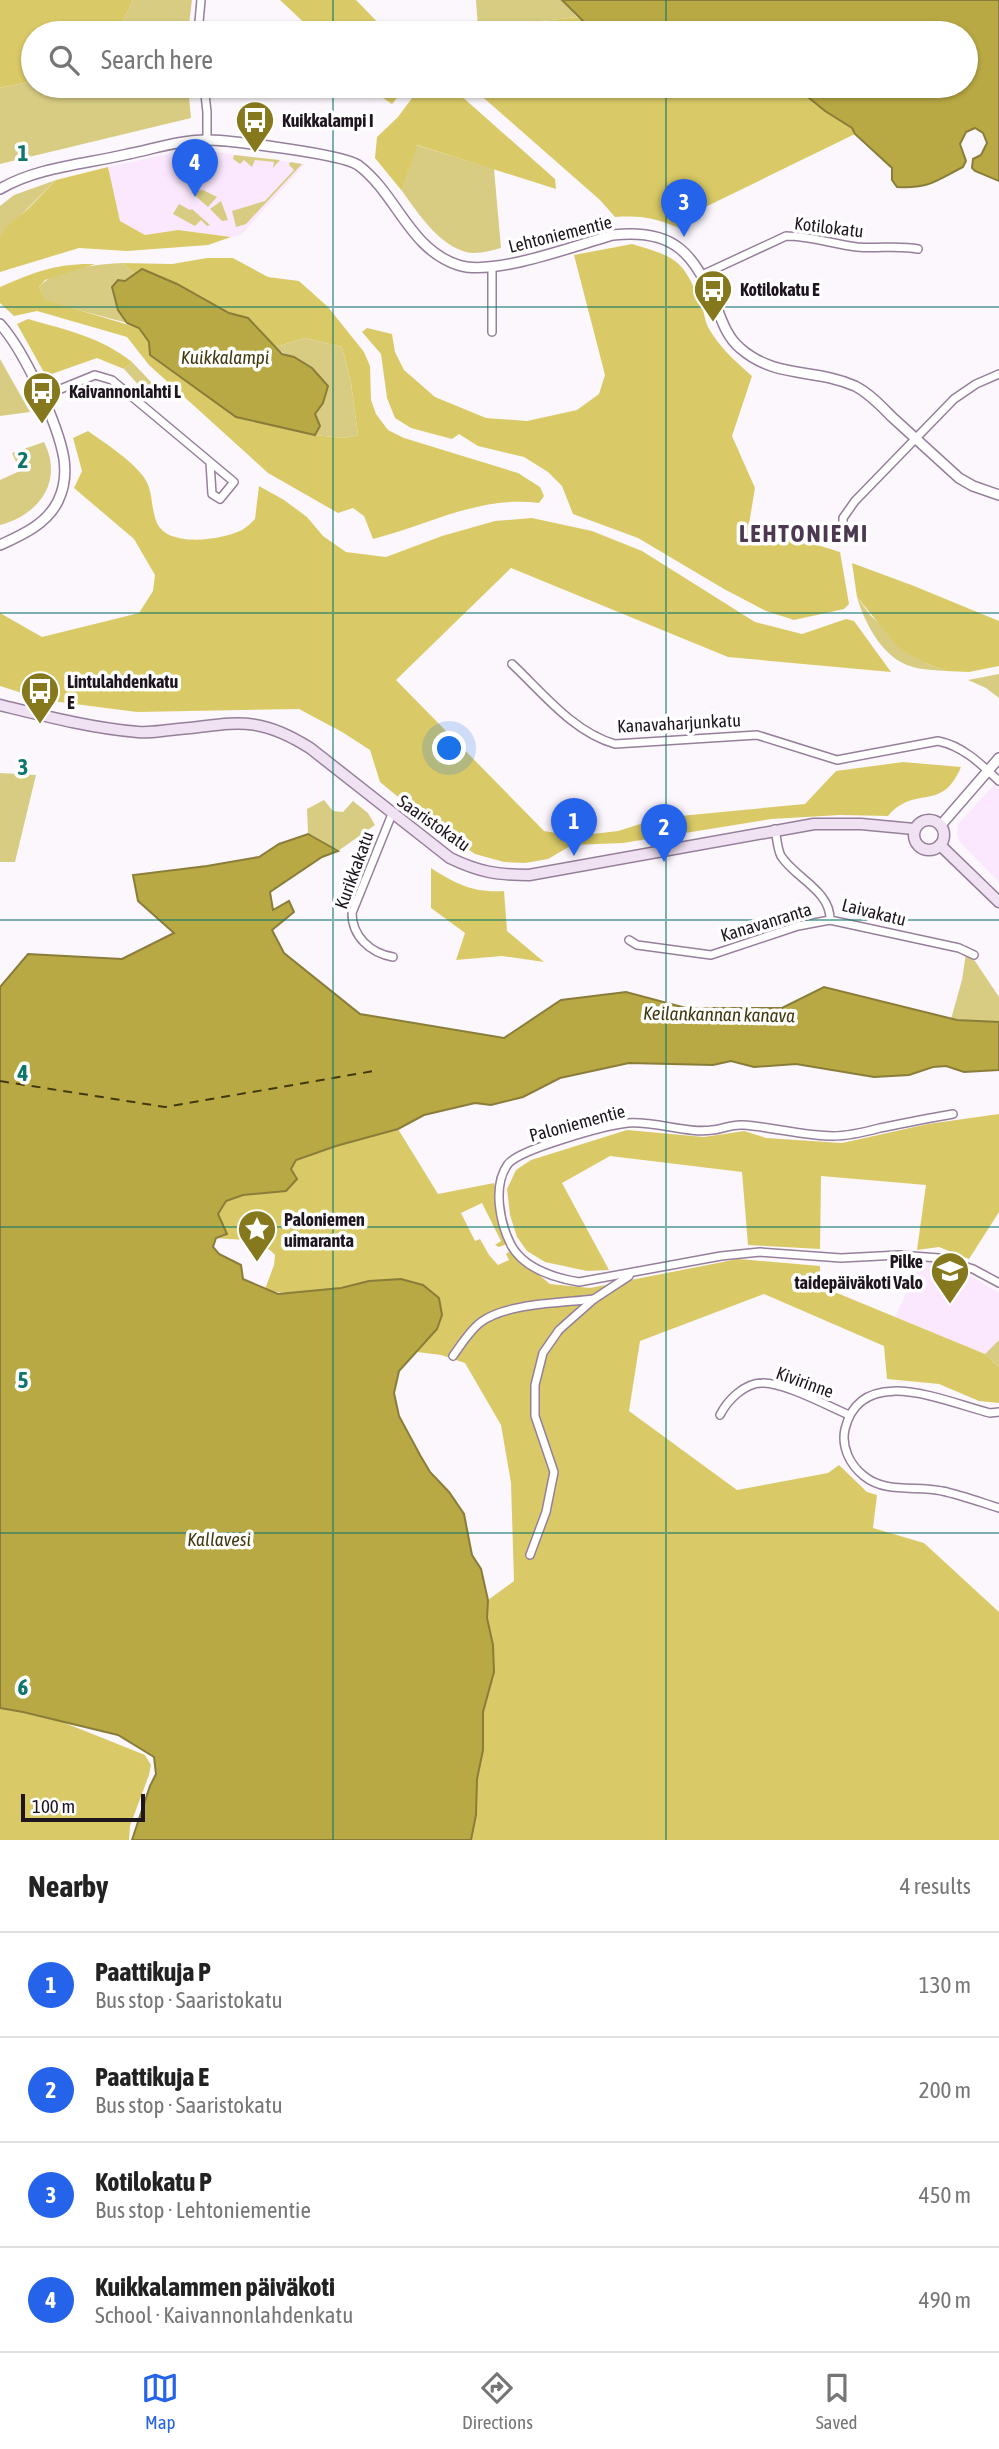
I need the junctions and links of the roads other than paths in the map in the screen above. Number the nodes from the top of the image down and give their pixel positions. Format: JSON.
{"nodes":[{"id":1,"x":201,"y":0,"type":"edge"},
{"id":2,"x":197,"y":21,"type":"edge"},
{"id":3,"x":205,"y":98,"type":"edge"},
{"id":4,"x":207,"y":140,"type":"junction"},
{"id":5,"x":0,"y":189,"type":"edge"},
{"id":6,"x":918,"y":248,"type":"dead end"},
{"id":7,"x":492,"y":267,"type":"junction"},
{"id":8,"x":702,"y":275,"type":"junction"},
{"id":9,"x":0,"y":324,"type":"edge"},
{"id":10,"x":492,"y":332,"type":"dead end"},
{"id":11,"x":999,"y":374,"type":"edge"},
{"id":12,"x":41,"y":397,"type":"junction"},
{"id":13,"x":917,"y":439,"type":"junction"},
{"id":14,"x":210,"y":462,"type":"junction"},
{"id":15,"x":999,"y":495,"type":"edge"},
{"id":16,"x":844,"y":534,"type":"dead end"},
{"id":17,"x":0,"y":545,"type":"edge"},
{"id":18,"x":512,"y":664,"type":"dead end"},
{"id":19,"x":0,"y":705,"type":"edge"},
{"id":20,"x":999,"y":758,"type":"edge"},
{"id":21,"x":989,"y":771,"type":"junction"},
{"id":22,"x":999,"y":781,"type":"edge"},
{"id":23,"x":392,"y":814,"type":"junction"},
{"id":24,"x":941,"y":825,"type":"junction"},
{"id":25,"x":775,"y":829,"type":"junction"},
{"id":26,"x":914,"y":829,"type":"junction"},
{"id":27,"x":940,"y":845,"type":"junction"},
{"id":28,"x":999,"y":902,"type":"edge"},
{"id":29,"x":830,"y":920,"type":"junction"},
{"id":30,"x":629,"y":940,"type":"dead end"},
{"id":31,"x":974,"y":955,"type":"dead end"},
{"id":32,"x":393,"y":957,"type":"dead end"},
{"id":33,"x":953,"y":1114,"type":"dead end"},
{"id":34,"x":632,"y":1274,"type":"junction"},
{"id":35,"x":999,"y":1283,"type":"edge"},
{"id":36,"x":594,"y":1299,"type":"junction"},
{"id":37,"x":453,"y":1356,"type":"dead end"},
{"id":38,"x":999,"y":1412,"type":"edge"},
{"id":39,"x":720,"y":1415,"type":"dead end"},
{"id":40,"x":849,"y":1415,"type":"junction"},
{"id":41,"x":999,"y":1508,"type":"edge"},
{"id":42,"x":530,"y":1555,"type":"dead end"}],
"edges":[{"from":1,"to":2,"type":"street"},
{"from":3,"to":4,"type":"street"},
{"from":4,"to":5,"type":"street","name":"Lehtoniementie"},
{"from":4,"to":7,"type":"street","name":"Lehtoniementie"},
{"from":6,"to":8,"type":"street","name":"Kotilokatu"},
{"from":7,"to":8,"type":"street","name":"Lehtoniementie"},
{"from":7,"to":10,"type":"street"},
{"from":8,"to":13,"type":"street","name":"Lehtoniementie"},
{"from":9,"to":12,"type":"street"},
{"from":11,"to":13,"type":"street"},
{"from":12,"to":14,"type":"street"},
{"from":12,"to":17,"type":"street"},
{"from":13,"to":15,"type":"street","name":"Lehtoniementie"},
{"from":13,"to":16,"type":"street"},
{"from":14,"to":14,"type":"street"},
{"from":18,"to":21,"type":"street","name":"Kanavaharjunkatu"},
{"from":19,"to":23,"type":"main road","name":"Saaristokatu"},
{"from":20,"to":21,"type":"street"},
{"from":21,"to":22,"type":"street","name":"Kanavaharjunkatu"},
{"from":21,"to":24,"type":"street"},
{"from":23,"to":25,"type":"main road","name":"Saaristokatu"},
{"from":23,"to":32,"type":"street","name":"Kurikkakatu"},
{"from":24,"to":26,"type":"main road"},
{"from":24,"to":27,"type":"main road"},
{"from":25,"to":26,"type":"main road","name":"Saaristokatu"},
{"from":25,"to":29,"type":"street","name":"Laivakatu"},
{"from":26,"to":27,"type":"main road"},
{"from":27,"to":28,"type":"main road"},
{"from":29,"to":30,"type":"street","name":"Kanavanranta"},
{"from":29,"to":31,"type":"street","name":"Laivakatu"},
{"from":33,"to":34,"type":"street","name":"Paloniementie"},
{"from":34,"to":35,"type":"street","name":"Paloniementie"},
{"from":34,"to":36,"type":"street"},
{"from":36,"to":37,"type":"street"},
{"from":36,"to":42,"type":"street"},
{"from":38,"to":40,"type":"street"},
{"from":39,"to":40,"type":"street","name":"Kivirinne"},
{"from":40,"to":41,"type":"street"}]}
